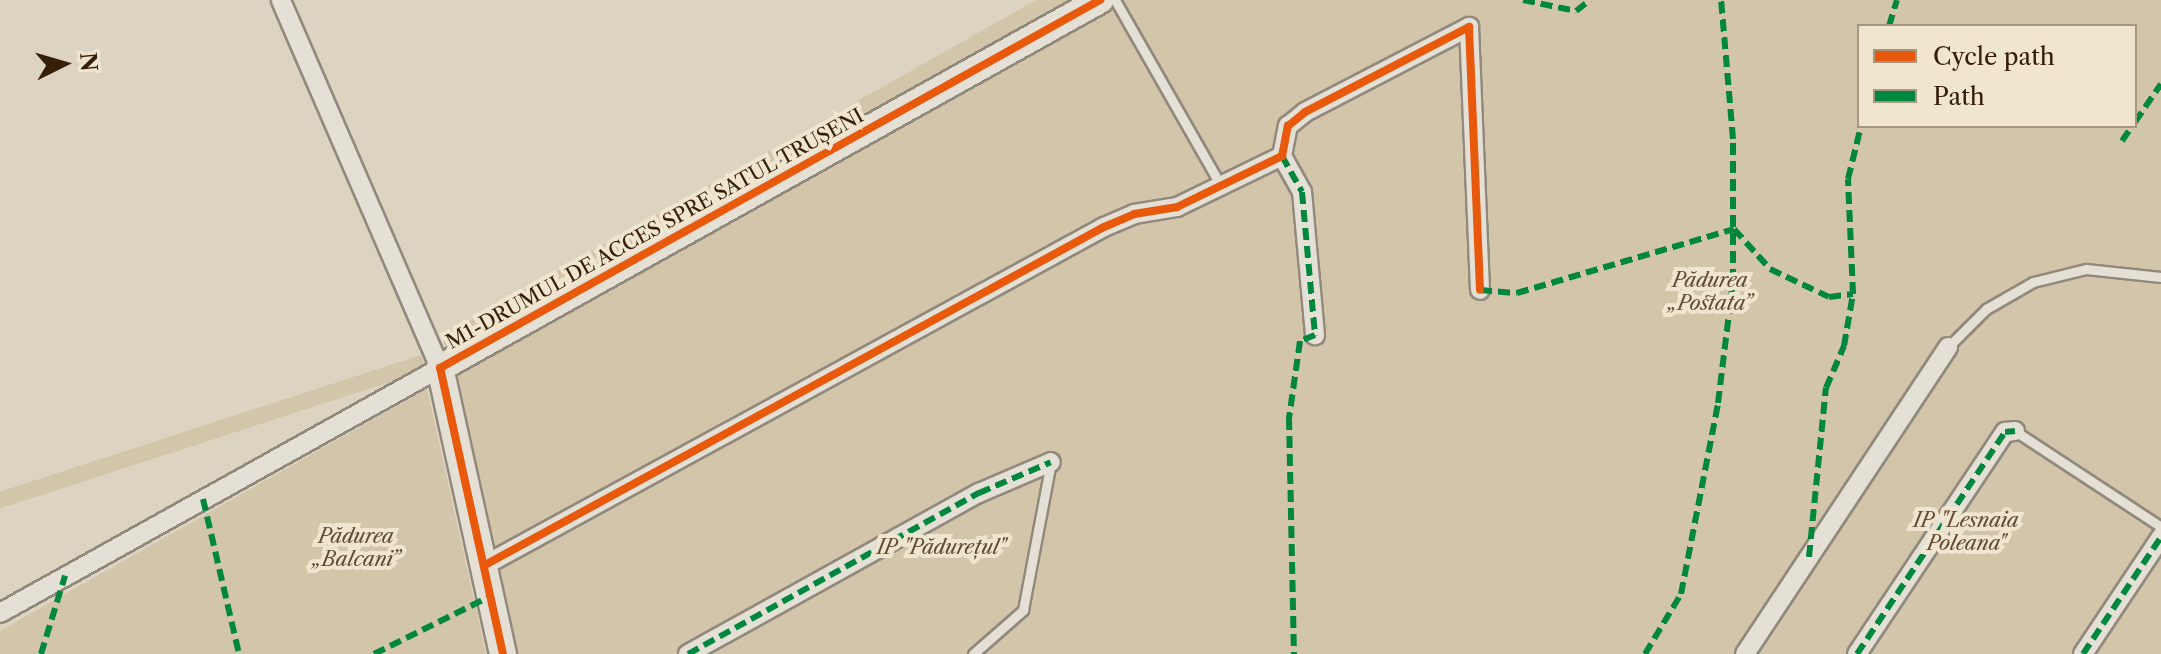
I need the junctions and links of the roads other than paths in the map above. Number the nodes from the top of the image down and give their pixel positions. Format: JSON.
{"nodes":[{"id":1,"x":281,"y":0,"type":"edge"},
{"id":2,"x":1100,"y":0,"type":"edge"},
{"id":3,"x":1115,"y":0,"type":"edge"},
{"id":4,"x":1282,"y":156,"type":"junction"},
{"id":5,"x":1221,"y":186,"type":"junction"},
{"id":6,"x":2161,"y":277,"type":"edge"},
{"id":7,"x":1480,"y":290,"type":"dead end"},
{"id":8,"x":1315,"y":335,"type":"dead end"},
{"id":9,"x":1948,"y":347,"type":"joint"},
{"id":10,"x":440,"y":368,"type":"junction"},
{"id":11,"x":2015,"y":431,"type":"joint"},
{"id":12,"x":1051,"y":462,"type":"joint"},
{"id":13,"x":2161,"y":527,"type":"edge"},
{"id":14,"x":2161,"y":537,"type":"edge"},
{"id":15,"x":485,"y":565,"type":"junction"},
{"id":16,"x":0,"y":613,"type":"edge"},
{"id":17,"x":503,"y":654,"type":"edge"},
{"id":18,"x":688,"y":654,"type":"edge"},
{"id":19,"x":973,"y":654,"type":"edge"},
{"id":20,"x":1745,"y":654,"type":"edge"},
{"id":21,"x":1857,"y":654,"type":"edge"},
{"id":22,"x":2083,"y":654,"type":"edge"}],
"edges":[{"from":1,"to":10,"type":"street"},
{"from":2,"to":10,"type":"street","name":"M1-DRUMUL DE ACCES SPRE SATUL TRUȘENI"},
{"from":3,"to":5,"type":"lane"},
{"from":4,"to":5,"type":"street"},
{"from":4,"to":7,"type":"street"},
{"from":4,"to":8,"type":"street"},
{"from":5,"to":15,"type":"street"},
{"from":6,"to":9,"type":"lane"},
{"from":9,"to":20,"type":"street"},
{"from":10,"to":15,"type":"street","name":"M1-DRUMUL DE ACCES SPRE SATUL TRUȘENI"},
{"from":10,"to":16,"type":"street"},
{"from":11,"to":13,"type":"lane"},
{"from":11,"to":21,"type":"street"},
{"from":12,"to":18,"type":"street"},
{"from":12,"to":19,"type":"lane"},
{"from":14,"to":22,"type":"street"},
{"from":15,"to":17,"type":"street","name":"M1-DRUMUL DE ACCES SPRE SATUL TRUȘENI"}]}
